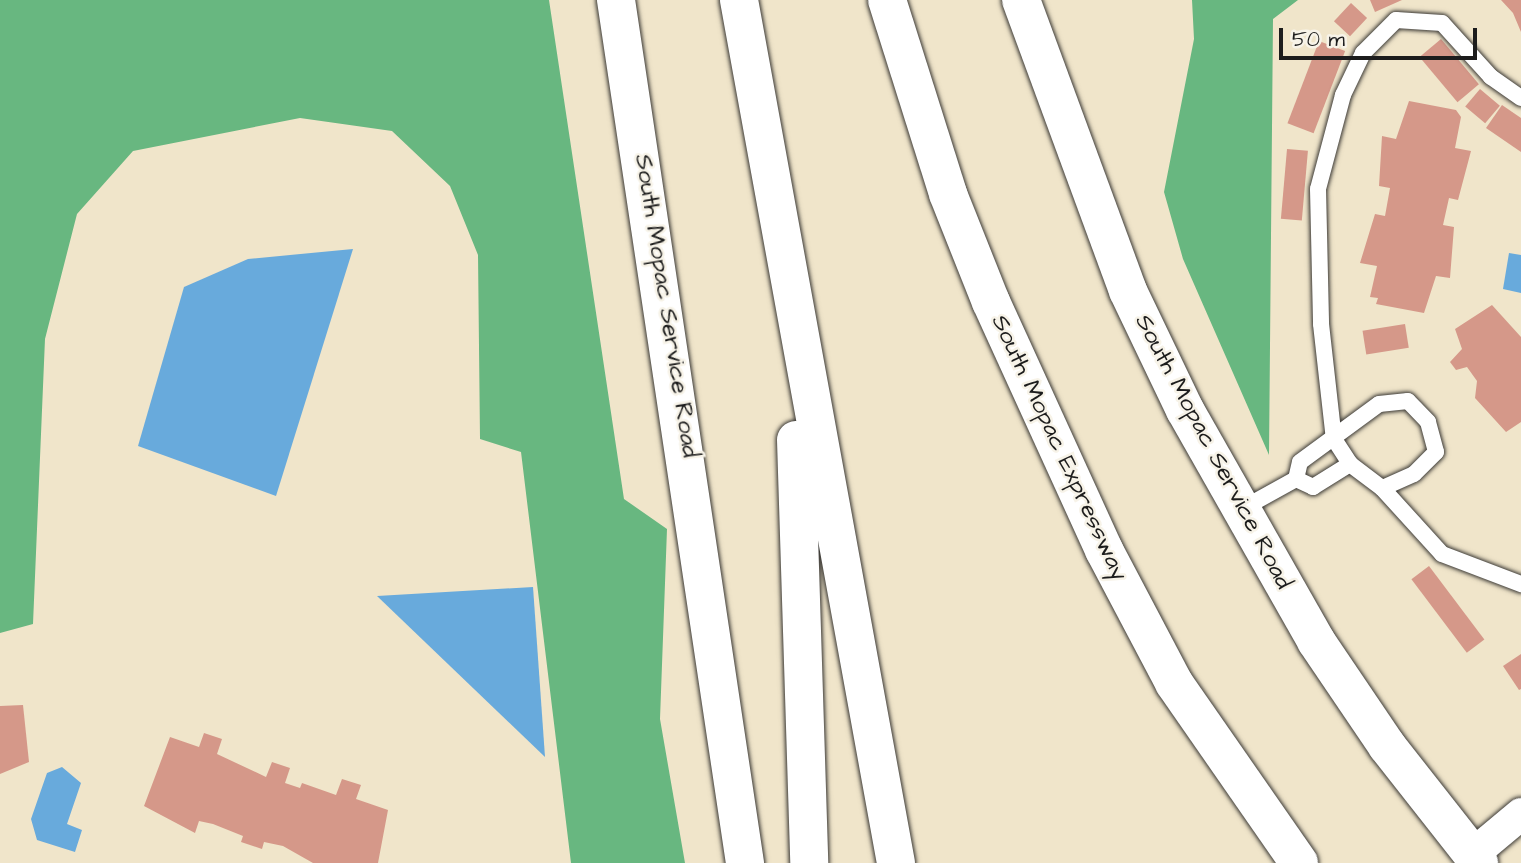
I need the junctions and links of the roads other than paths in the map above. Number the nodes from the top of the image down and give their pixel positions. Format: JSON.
{"nodes":[{"id":1,"x":616,"y":0,"type":"edge"},
{"id":2,"x":739,"y":0,"type":"edge"},
{"id":3,"x":887,"y":0,"type":"edge"},
{"id":4,"x":1021,"y":0,"type":"edge"},
{"id":5,"x":1521,"y":98,"type":"edge"},
{"id":6,"x":789,"y":298,"type":"junction"},
{"id":7,"x":1334,"y":439,"type":"junction"},
{"id":8,"x":1350,"y":464,"type":"junction"},
{"id":9,"x":1296,"y":479,"type":"junction"},
{"id":10,"x":1382,"y":488,"type":"junction"},
{"id":11,"x":1240,"y":511,"type":"junction"},
{"id":12,"x":1521,"y":584,"type":"edge"},
{"id":13,"x":1521,"y":814,"type":"edge"},
{"id":14,"x":1476,"y":859,"type":"edge"},
{"id":15,"x":745,"y":863,"type":"edge"},
{"id":16,"x":809,"y":863,"type":"edge"},
{"id":17,"x":896,"y":863,"type":"edge"},
{"id":18,"x":1299,"y":863,"type":"edge"}],
"edges":[{"from":1,"to":15,"type":"main road","name":"South Mopac Service Road"},
{"from":2,"to":6,"type":"main road"},
{"from":3,"to":18,"type":"main road","name":"South Mopac Expressway"},
{"from":4,"to":11,"type":"main road","name":"South Mopac Service Road"},
{"from":5,"to":7,"type":"lane"},
{"from":6,"to":16,"type":"main road"},
{"from":6,"to":17,"type":"main road"},
{"from":7,"to":8,"type":"lane"},
{"from":7,"to":9,"type":"lane"},
{"from":7,"to":10,"type":"lane"},
{"from":8,"to":9,"type":"lane"},
{"from":8,"to":10,"type":"lane"},
{"from":9,"to":11,"type":"lane"},
{"from":10,"to":12,"type":"lane"},
{"from":11,"to":14,"type":"main road","name":"South Mopac Service Road"},
{"from":13,"to":14,"type":"street"}]}
